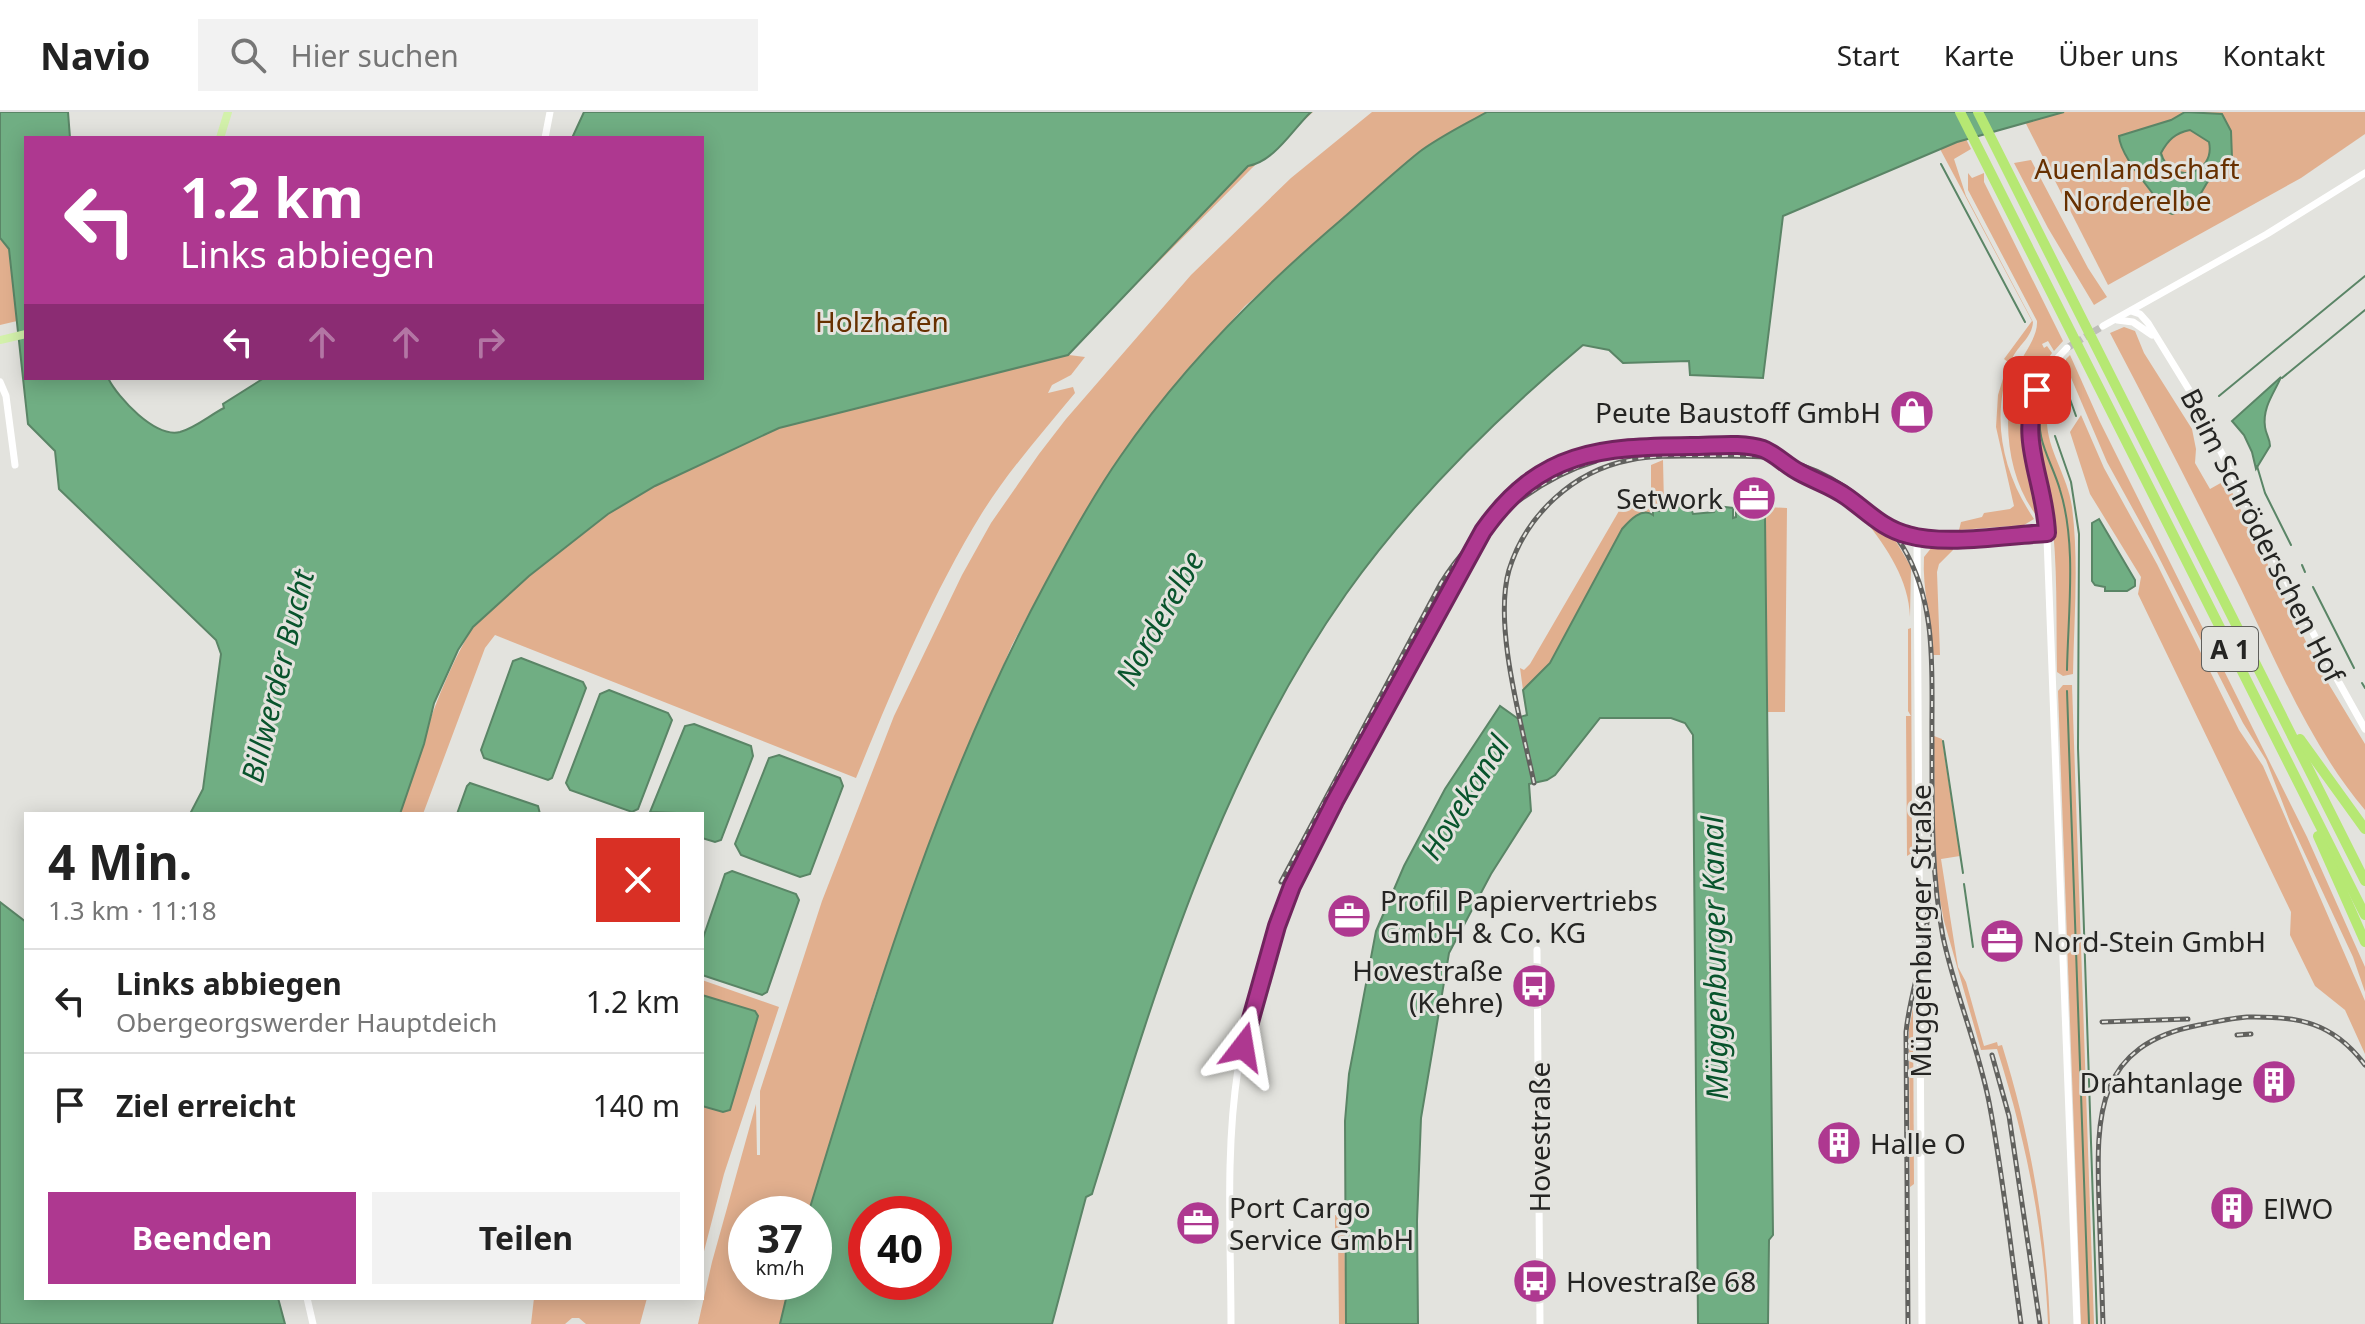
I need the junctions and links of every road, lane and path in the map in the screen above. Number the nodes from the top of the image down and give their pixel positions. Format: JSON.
{"nodes":[{"id":1,"x":228,"y":112,"type":"edge"},
{"id":2,"x":550,"y":112,"type":"edge"},
{"id":3,"x":1960,"y":112,"type":"edge"},
{"id":4,"x":1978,"y":112,"type":"edge"},
{"id":5,"x":221,"y":136,"type":"edge"},
{"id":6,"x":545,"y":136,"type":"edge"},
{"id":7,"x":2365,"y":173,"type":"edge"},
{"id":8,"x":2131,"y":311,"type":"junction"},
{"id":9,"x":2115,"y":320,"type":"junction"},
{"id":10,"x":2103,"y":326,"type":"tunnel mouth"},
{"id":11,"x":24,"y":334,"type":"edge"},
{"id":12,"x":1,"y":340,"type":"edge"},
{"id":13,"x":2159,"y":341,"type":"junction"},
{"id":14,"x":2067,"y":348,"type":"tunnel mouth"},
{"id":15,"x":0,"y":382,"type":"edge"},
{"id":16,"x":15,"y":465,"type":"dead end"},
{"id":17,"x":2047,"y":533,"type":"junction"},
{"id":18,"x":1917,"y":538,"type":"junction"},
{"id":19,"x":2283,"y":714,"type":"junction"},
{"id":20,"x":2365,"y":729,"type":"edge"},
{"id":21,"x":2289,"y":768,"type":"junction"},
{"id":22,"x":2365,"y":829,"type":"edge"},
{"id":23,"x":2365,"y":881,"type":"edge"},
{"id":24,"x":2365,"y":915,"type":"edge"},
{"id":25,"x":2365,"y":942,"type":"edge"},
{"id":26,"x":1537,"y":950,"type":"dead end"},
{"id":27,"x":307,"y":1300,"type":"edge"},
{"id":28,"x":313,"y":1324,"type":"edge"},
{"id":29,"x":1231,"y":1324,"type":"edge"},
{"id":30,"x":1540,"y":1324,"type":"edge"},
{"id":31,"x":1922,"y":1324,"type":"edge"},
{"id":32,"x":2077,"y":1324,"type":"edge"}],
"edges":[{"from":1,"to":5,"type":"main road"},
{"from":2,"to":6,"type":"street"},
{"from":3,"to":21,"type":"highway","number":"A 1"},
{"from":4,"to":19,"type":"highway","number":"A 1"},
{"from":7,"to":8,"type":"street"},
{"from":8,"to":9,"type":"street"},
{"from":8,"to":13,"type":"street","name":"Beim Schröderschen Hof"},
{"from":9,"to":10,"type":"street"},
{"from":9,"to":13,"type":"street","name":"Beim Schröderschen Hof"},
{"from":11,"to":12,"type":"main road"},
{"from":13,"to":20,"type":"street","name":"Beim Schröderschen Hof"},
{"from":14,"to":17,"type":"street"},
{"from":15,"to":16,"type":"street"},
{"from":17,"to":18,"type":"street"},
{"from":17,"to":32,"type":"street"},
{"from":18,"to":29,"type":"street"},
{"from":18,"to":31,"type":"street","name":"Müggenburger Straße"},
{"from":19,"to":22,"type":"highway","number":"A 1"},
{"from":19,"to":23,"type":"highway"},
{"from":21,"to":24,"type":"highway","number":"A 1"},
{"from":21,"to":25,"type":"highway"},
{"from":26,"to":30,"type":"street","name":"Hovestraße"},
{"from":27,"to":28,"type":"street"}]}
